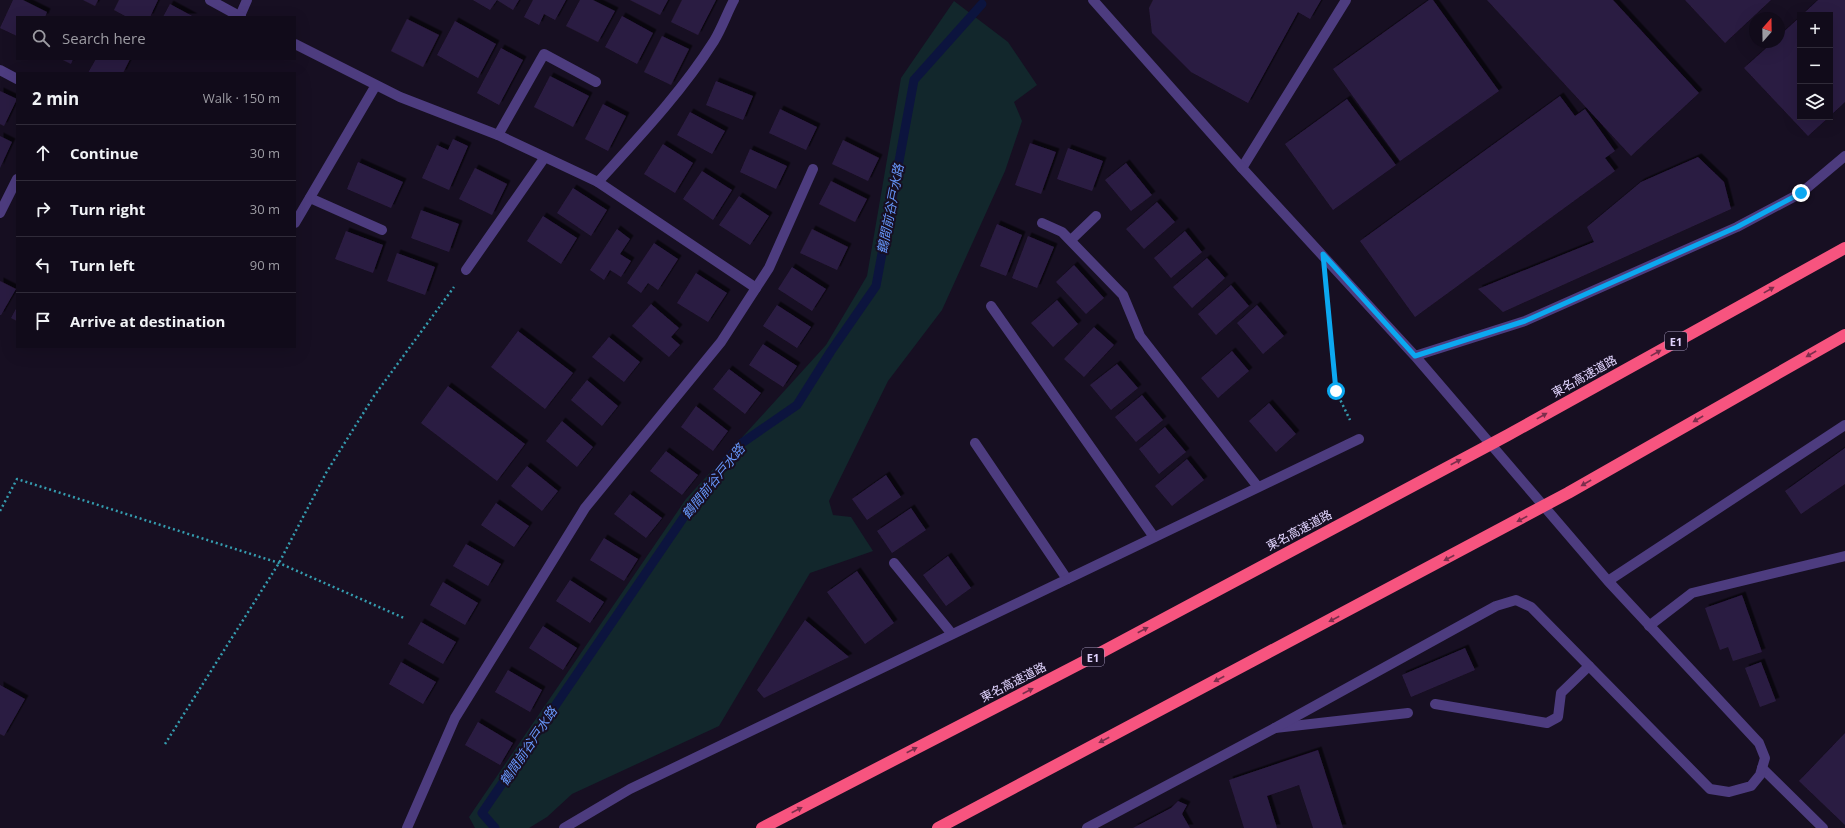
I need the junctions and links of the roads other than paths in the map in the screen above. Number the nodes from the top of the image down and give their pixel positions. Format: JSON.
{"nodes":[{"id":1,"x":210,"y":0,"type":"edge"},
{"id":2,"x":247,"y":0,"type":"edge"},
{"id":3,"x":734,"y":0,"type":"edge"},
{"id":4,"x":1093,"y":0,"type":"edge"},
{"id":5,"x":1346,"y":0,"type":"edge"},
{"id":6,"x":239,"y":16,"type":"edge"},
{"id":7,"x":241,"y":16,"type":"edge"},
{"id":8,"x":296,"y":45,"type":"edge"},
{"id":9,"x":0,"y":70,"type":"edge"},
{"id":10,"x":16,"y":78,"type":"edge"},
{"id":11,"x":596,"y":82,"type":"dead end"},
{"id":12,"x":376,"y":85,"type":"junction"},
{"id":13,"x":498,"y":134,"type":"junction"},
{"id":14,"x":1845,"y":156,"type":"edge"},
{"id":15,"x":545,"y":157,"type":"junction"},
{"id":16,"x":1242,"y":168,"type":"junction"},
{"id":17,"x":813,"y":169,"type":"dead end"},
{"id":18,"x":16,"y":181,"type":"edge"},
{"id":19,"x":598,"y":182,"type":"junction"},
{"id":20,"x":310,"y":198,"type":"junction"},
{"id":21,"x":0,"y":213,"type":"edge"},
{"id":22,"x":1096,"y":216,"type":"dead end"},
{"id":23,"x":296,"y":221,"type":"edge"},
{"id":24,"x":1042,"y":223,"type":"dead end"},
{"id":25,"x":382,"y":230,"type":"dead end"},
{"id":26,"x":1071,"y":240,"type":"junction"},
{"id":27,"x":1845,"y":248,"type":"edge"},
{"id":28,"x":466,"y":270,"type":"road end"},
{"id":29,"x":756,"y":288,"type":"junction"},
{"id":30,"x":991,"y":306,"type":"dead end"},
{"id":31,"x":1845,"y":335,"type":"edge"},
{"id":32,"x":1415,"y":356,"type":"junction"},
{"id":33,"x":1845,"y":425,"type":"edge"},
{"id":34,"x":1359,"y":439,"type":"road end"},
{"id":35,"x":975,"y":443,"type":"dead end"},
{"id":36,"x":1258,"y":488,"type":"junction"},
{"id":37,"x":1154,"y":537,"type":"junction"},
{"id":38,"x":1845,"y":556,"type":"edge"},
{"id":39,"x":894,"y":563,"type":"dead end"},
{"id":40,"x":1067,"y":579,"type":"junction"},
{"id":41,"x":1608,"y":581,"type":"junction"},
{"id":42,"x":1649,"y":626,"type":"junction"},
{"id":43,"x":952,"y":634,"type":"junction"},
{"id":44,"x":1589,"y":666,"type":"junction"},
{"id":45,"x":1435,"y":704,"type":"dead end"},
{"id":46,"x":1408,"y":713,"type":"dead end"},
{"id":47,"x":1273,"y":729,"type":"junction"},
{"id":48,"x":1762,"y":768,"type":"junction"},
{"id":49,"x":407,"y":828,"type":"edge"},
{"id":50,"x":564,"y":828,"type":"edge"},
{"id":51,"x":762,"y":828,"type":"edge"},
{"id":52,"x":938,"y":828,"type":"edge"},
{"id":53,"x":1087,"y":828,"type":"edge"},
{"id":54,"x":1823,"y":828,"type":"edge"}],
"edges":[{"from":1,"to":6,"type":"street"},
{"from":2,"to":7,"type":"street"},
{"from":3,"to":19,"type":"street"},
{"from":4,"to":16,"type":"street"},
{"from":5,"to":16,"type":"street"},
{"from":8,"to":12,"type":"street"},
{"from":9,"to":10,"type":"street"},
{"from":11,"to":13,"type":"street"},
{"from":12,"to":13,"type":"street"},
{"from":12,"to":20,"type":"street"},
{"from":13,"to":15,"type":"street"},
{"from":14,"to":32,"type":"street"},
{"from":15,"to":19,"type":"street"},
{"from":15,"to":28,"type":"street"},
{"from":16,"to":32,"type":"street"},
{"from":17,"to":29,"type":"street"},
{"from":18,"to":21,"type":"street"},
{"from":19,"to":29,"type":"street"},
{"from":20,"to":23,"type":"street"},
{"from":20,"to":25,"type":"street"},
{"from":22,"to":26,"type":"street"},
{"from":24,"to":26,"type":"street"},
{"from":26,"to":36,"type":"street"},
{"from":51,"to":27,"type":"highway","name":"東名高速道路","number":"E1","one_way":true},
{"from":29,"to":49,"type":"street"},
{"from":30,"to":37,"type":"street"},
{"from":31,"to":52,"type":"highway","one_way":true},
{"from":32,"to":41,"type":"street"},
{"from":33,"to":41,"type":"street"},
{"from":34,"to":36,"type":"street"},
{"from":35,"to":40,"type":"street"},
{"from":36,"to":37,"type":"street"},
{"from":37,"to":40,"type":"street"},
{"from":38,"to":42,"type":"street"},
{"from":39,"to":43,"type":"street"},
{"from":40,"to":43,"type":"street"},
{"from":41,"to":42,"type":"street"},
{"from":42,"to":48,"type":"street"},
{"from":43,"to":50,"type":"street"},
{"from":44,"to":45,"type":"street"},
{"from":44,"to":47,"type":"street"},
{"from":44,"to":48,"type":"street"},
{"from":46,"to":47,"type":"street"},
{"from":47,"to":53,"type":"street"},
{"from":48,"to":54,"type":"street"}]}
